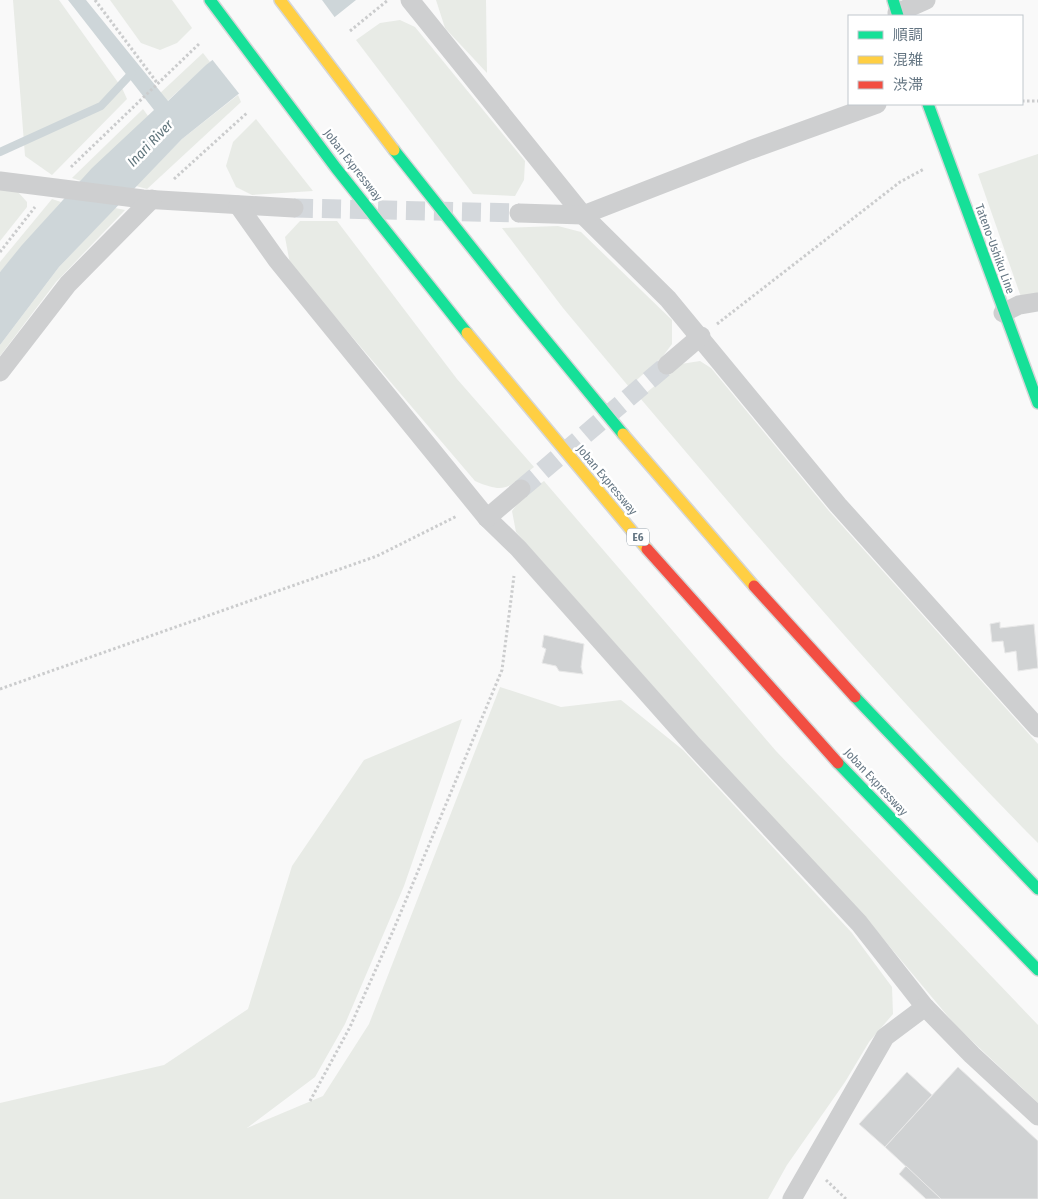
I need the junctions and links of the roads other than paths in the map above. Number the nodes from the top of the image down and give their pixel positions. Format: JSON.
{"nodes":[{"id":1,"x":210,"y":0,"type":"edge"},
{"id":2,"x":280,"y":0,"type":"edge"},
{"id":3,"x":410,"y":0,"type":"edge"},
{"id":4,"x":926,"y":0,"type":"edge"},
{"id":5,"x":896,"y":10,"type":"edge"},
{"id":6,"x":874,"y":105,"type":"edge"},
{"id":7,"x":928,"y":105,"type":"edge"},
{"id":8,"x":0,"y":181,"type":"edge"},
{"id":9,"x":143,"y":198,"type":"junction"},
{"id":10,"x":238,"y":205,"type":"junction"},
{"id":11,"x":294,"y":208,"type":"tunnel mouth"},
{"id":12,"x":519,"y":213,"type":"tunnel mouth"},
{"id":13,"x":583,"y":215,"type":"junction"},
{"id":14,"x":1038,"y":302,"type":"edge"},
{"id":15,"x":1004,"y":312,"type":"junction"},
{"id":16,"x":700,"y":336,"type":"junction"},
{"id":17,"x":667,"y":365,"type":"tunnel mouth"},
{"id":18,"x":0,"y":372,"type":"edge"},
{"id":19,"x":1038,"y":403,"type":"edge"},
{"id":20,"x":521,"y":489,"type":"tunnel mouth"},
{"id":21,"x":482,"y":512,"type":"junction"},
{"id":22,"x":1038,"y":728,"type":"edge"},
{"id":23,"x":1038,"y":889,"type":"edge"},
{"id":24,"x":1038,"y":970,"type":"edge"},
{"id":25,"x":925,"y":1007,"type":"junction"},
{"id":26,"x":1038,"y":1116,"type":"edge"},
{"id":27,"x":792,"y":1199,"type":"edge"}],
"edges":[{"from":1,"to":24,"type":"main road","name":"Joban Expressway","number":"E6"},
{"from":2,"to":23,"type":"main road"},
{"from":3,"to":13,"type":"street"},
{"from":4,"to":5,"type":"street"},
{"from":6,"to":13,"type":"street"},
{"from":7,"to":15,"type":"main road","name":"Tateno-Ushiku Line"},
{"from":8,"to":9,"type":"street"},
{"from":9,"to":10,"type":"street"},
{"from":9,"to":18,"type":"street"},
{"from":10,"to":11,"type":"street"},
{"from":10,"to":21,"type":"street"},
{"from":12,"to":13,"type":"street"},
{"from":13,"to":16,"type":"street"},
{"from":14,"to":15,"type":"street"},
{"from":15,"to":19,"type":"main road","name":"Tateno-Ushiku Line"},
{"from":16,"to":17,"type":"street"},
{"from":16,"to":22,"type":"street"},
{"from":20,"to":21,"type":"street"},
{"from":21,"to":25,"type":"street"},
{"from":25,"to":26,"type":"street"},
{"from":25,"to":27,"type":"street"}]}
